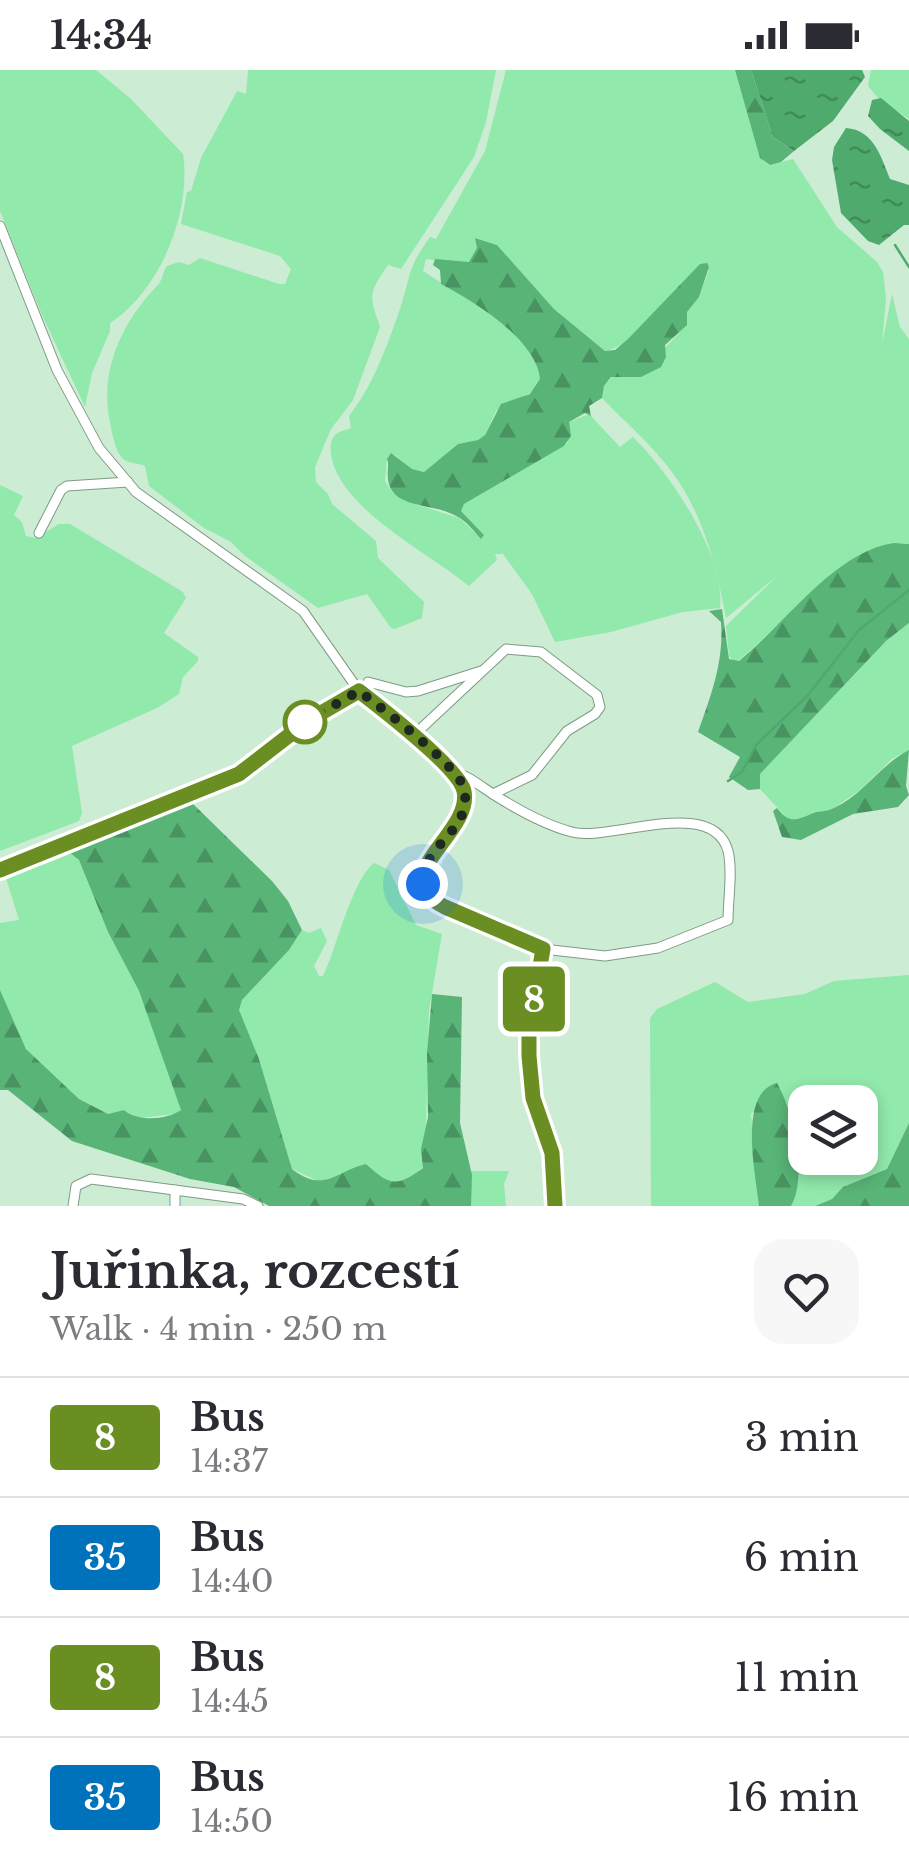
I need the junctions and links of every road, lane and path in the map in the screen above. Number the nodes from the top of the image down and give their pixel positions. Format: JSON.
{"nodes":[{"id":1,"x":0,"y":226,"type":"edge"},
{"id":2,"x":128,"y":482,"type":"junction"},
{"id":3,"x":40,"y":533,"type":"dead end"},
{"id":4,"x":482,"y":671,"type":"junction"},
{"id":5,"x":368,"y":682,"type":"dead end"},
{"id":6,"x":359,"y":691,"type":"junction"},
{"id":7,"x":413,"y":736,"type":"junction"},
{"id":8,"x":450,"y":770,"type":"junction"},
{"id":9,"x":493,"y":794,"type":"junction"},
{"id":10,"x":0,"y":870,"type":"edge"},
{"id":11,"x":543,"y":949,"type":"junction"},
{"id":12,"x":175,"y":1190,"type":"junction"},
{"id":13,"x":73,"y":1206,"type":"edge"},
{"id":14,"x":174,"y":1206,"type":"edge"},
{"id":15,"x":258,"y":1206,"type":"edge"},
{"id":16,"x":555,"y":1206,"type":"edge"}],
"edges":[{"from":1,"to":2,"type":"street"},
{"from":2,"to":3,"type":"street"},
{"from":2,"to":6,"type":"street"},
{"from":4,"to":5,"type":"street"},
{"from":4,"to":7,"type":"street"},
{"from":4,"to":9,"type":"street"},
{"from":6,"to":7,"type":"street"},
{"from":6,"to":10,"type":"street"},
{"from":7,"to":8,"type":"street"},
{"from":8,"to":9,"type":"street"},
{"from":8,"to":11,"type":"street"},
{"from":9,"to":11,"type":"street"},
{"from":11,"to":16,"type":"street"},
{"from":12,"to":13,"type":"street"},
{"from":12,"to":14,"type":"street"},
{"from":12,"to":15,"type":"street"}]}
